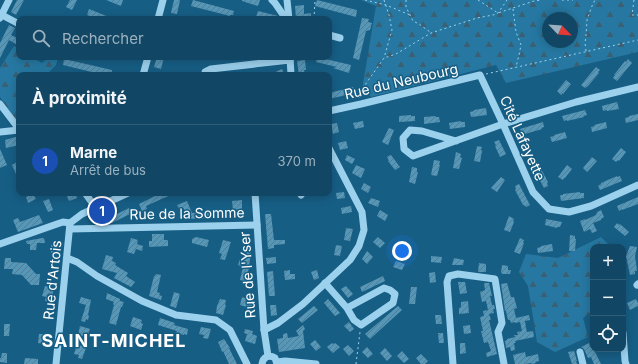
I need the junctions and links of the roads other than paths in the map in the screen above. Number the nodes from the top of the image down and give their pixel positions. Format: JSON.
{"nodes":[{"id":1,"x":9,"y":0,"type":"edge"},
{"id":2,"x":163,"y":0,"type":"edge"},
{"id":3,"x":272,"y":0,"type":"edge"},
{"id":4,"x":287,"y":0,"type":"edge"},
{"id":5,"x":1,"y":16,"type":"edge"},
{"id":6,"x":160,"y":16,"type":"edge"},
{"id":7,"x":286,"y":16,"type":"edge"},
{"id":8,"x":288,"y":16,"type":"edge"},
{"id":9,"x":16,"y":23,"type":"edge"},
{"id":10,"x":332,"y":36,"type":"edge"},
{"id":11,"x":340,"y":38,"type":"dead end"},
{"id":12,"x":147,"y":60,"type":"edge"},
{"id":13,"x":282,"y":60,"type":"edge"},
{"id":14,"x":290,"y":60,"type":"edge"},
{"id":15,"x":144,"y":72,"type":"edge"},
{"id":16,"x":205,"y":72,"type":"edge"},
{"id":17,"x":291,"y":72,"type":"edge"},
{"id":18,"x":480,"y":75,"type":"joint"},
{"id":19,"x":638,"y":87,"type":"edge"},
{"id":20,"x":0,"y":104,"type":"edge"},
{"id":21,"x":332,"y":110,"type":"edge"},
{"id":22,"x":503,"y":124,"type":"junction"},
{"id":23,"x":16,"y":126,"type":"edge"},
{"id":24,"x":16,"y":130,"type":"edge"},
{"id":25,"x":0,"y":132,"type":"edge"},
{"id":26,"x":456,"y":141,"type":"junction"},
{"id":27,"x":332,"y":154,"type":"edge"},
{"id":28,"x":638,"y":185,"type":"edge"},
{"id":29,"x":87,"y":196,"type":"edge"},
{"id":30,"x":122,"y":196,"type":"edge"},
{"id":31,"x":255,"y":196,"type":"edge"},
{"id":32,"x":96,"y":208,"type":"junction"},
{"id":33,"x":257,"y":225,"type":"junction"},
{"id":34,"x":70,"y":226,"type":"junction"},
{"id":35,"x":0,"y":244,"type":"edge"},
{"id":36,"x":67,"y":258,"type":"junction"},
{"id":37,"x":325,"y":284,"type":"junction"},
{"id":38,"x":347,"y":308,"type":"junction"},
{"id":39,"x":264,"y":330,"type":"junction"},
{"id":40,"x":580,"y":352,"type":"dead end"},
{"id":41,"x":624,"y":352,"type":"edge"},
{"id":42,"x":268,"y":356,"type":"junction"},
{"id":43,"x":277,"y":363,"type":"edge"},
{"id":44,"x":56,"y":364,"type":"edge"},
{"id":45,"x":247,"y":364,"type":"edge"},
{"id":46,"x":262,"y":364,"type":"edge"},
{"id":47,"x":316,"y":364,"type":"edge"},
{"id":48,"x":453,"y":364,"type":"edge"},
{"id":49,"x":504,"y":364,"type":"edge"},
{"id":50,"x":583,"y":364,"type":"edge"},
{"id":51,"x":626,"y":364,"type":"edge"}],
"edges":[{"from":1,"to":5,"type":"street"},
{"from":2,"to":6,"type":"street"},
{"from":3,"to":7,"type":"street"},
{"from":4,"to":8,"type":"street"},
{"from":5,"to":9,"type":"street"},
{"from":10,"to":11,"type":"street"},
{"from":12,"to":15,"type":"street"},
{"from":13,"to":16,"type":"street"},
{"from":14,"to":17,"type":"street"},
{"from":18,"to":21,"type":"street","name":"Rue du Neubourg"},
{"from":18,"to":22,"type":"street","name":"Cité Lafayette"},
{"from":19,"to":22,"type":"street"},
{"from":20,"to":23,"type":"street"},
{"from":22,"to":26,"type":"street"},
{"from":22,"to":28,"type":"street","name":"Cité Lafayette"},
{"from":24,"to":25,"type":"street"},
{"from":26,"to":26,"type":"street"},
{"from":27,"to":37,"type":"street"},
{"from":29,"to":32,"type":"street"},
{"from":30,"to":32,"type":"street"},
{"from":31,"to":33,"type":"street","name":"Rue de l'Yser"},
{"from":32,"to":34,"type":"street"},
{"from":33,"to":34,"type":"street","name":"Rue de la Somme"},
{"from":33,"to":39,"type":"street","name":"Rue de l'Yser"},
{"from":34,"to":35,"type":"street"},
{"from":34,"to":36,"type":"street","name":"Rue d'Artois"},
{"from":36,"to":44,"type":"street","name":"Rue d'Artois"},
{"from":36,"to":45,"type":"street"},
{"from":37,"to":38,"type":"street"},
{"from":37,"to":39,"type":"street"},
{"from":38,"to":38,"type":"street"},
{"from":39,"to":42,"type":"street","name":"Rue de l'Yser"},
{"from":40,"to":50,"type":"street"},
{"from":41,"to":51,"type":"street"},
{"from":42,"to":43,"type":"street"},
{"from":42,"to":46,"type":"street"},
{"from":43,"to":47,"type":"street"},
{"from":48,"to":49,"type":"street"}]}
